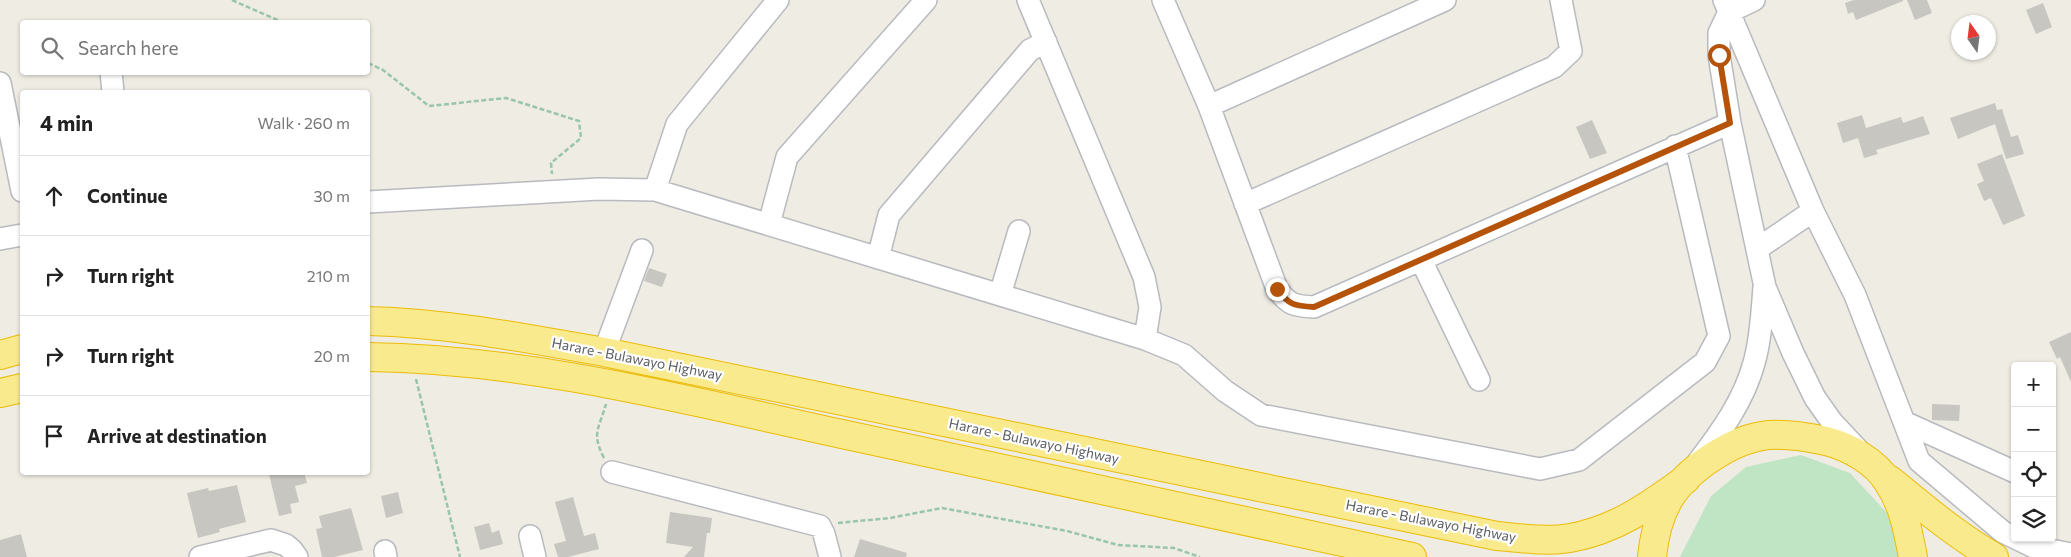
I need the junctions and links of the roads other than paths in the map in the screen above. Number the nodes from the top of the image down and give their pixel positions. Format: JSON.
{"nodes":[{"id":1,"x":778,"y":0,"type":"edge"},
{"id":2,"x":926,"y":0,"type":"edge"},
{"id":3,"x":1028,"y":0,"type":"edge"},
{"id":4,"x":1163,"y":0,"type":"edge"},
{"id":5,"x":1445,"y":0,"type":"edge"},
{"id":6,"x":1561,"y":0,"type":"edge"},
{"id":7,"x":1754,"y":0,"type":"edge"},
{"id":8,"x":1726,"y":6,"type":"edge"},
{"id":9,"x":1046,"y":42,"type":"junction"},
{"id":10,"x":111,"y":75,"type":"edge"},
{"id":11,"x":0,"y":82,"type":"edge"},
{"id":12,"x":113,"y":90,"type":"edge"},
{"id":13,"x":1209,"y":106,"type":"junction"},
{"id":14,"x":1730,"y":123,"type":"junction"},
{"id":15,"x":1675,"y":146,"type":"junction"},
{"id":16,"x":20,"y":182,"type":"edge"},
{"id":17,"x":655,"y":190,"type":"junction"},
{"id":18,"x":370,"y":202,"type":"edge"},
{"id":19,"x":1245,"y":204,"type":"junction"},
{"id":20,"x":1813,"y":211,"type":"junction"},
{"id":21,"x":769,"y":224,"type":"junction"},
{"id":22,"x":1019,"y":231,"type":"dead end"},
{"id":23,"x":20,"y":235,"type":"edge"},
{"id":24,"x":0,"y":239,"type":"edge"},
{"id":25,"x":1757,"y":249,"type":"junction"},
{"id":26,"x":642,"y":250,"type":"dead end"},
{"id":27,"x":878,"y":258,"type":"junction"},
{"id":28,"x":1421,"y":260,"type":"junction"},
{"id":29,"x":1764,"y":287,"type":"junction"},
{"id":30,"x":1000,"y":295,"type":"junction"},
{"id":31,"x":370,"y":322,"type":"edge"},
{"id":32,"x":1145,"y":339,"type":"junction"},
{"id":33,"x":20,"y":350,"type":"edge"},
{"id":34,"x":604,"y":352,"type":"junction"},
{"id":35,"x":0,"y":355,"type":"edge"},
{"id":36,"x":370,"y":357,"type":"edge"},
{"id":37,"x":1478,"y":380,"type":"dead end"},
{"id":38,"x":20,"y":388,"type":"edge"},
{"id":39,"x":0,"y":393,"type":"edge"},
{"id":40,"x":1904,"y":422,"type":"junction"},
{"id":41,"x":1870,"y":463,"type":"junction"},
{"id":42,"x":2011,"y":470,"type":"edge"},
{"id":43,"x":612,"y":472,"type":"road end"},
{"id":44,"x":1686,"y":479,"type":"junction"},
{"id":45,"x":530,"y":536,"type":"dead end"},
{"id":46,"x":2071,"y":554,"type":"edge"},
{"id":47,"x":200,"y":557,"type":"edge"},
{"id":48,"x":297,"y":557,"type":"edge"},
{"id":49,"x":535,"y":557,"type":"edge"},
{"id":50,"x":830,"y":557,"type":"edge"},
{"id":51,"x":1412,"y":557,"type":"edge"},
{"id":52,"x":1652,"y":557,"type":"edge"},
{"id":53,"x":1913,"y":557,"type":"edge"},
{"id":54,"x":1994,"y":557,"type":"edge"}],
"edges":[{"from":1,"to":17,"type":"street"},
{"from":2,"to":21,"type":"street"},
{"from":3,"to":9,"type":"street"},
{"from":4,"to":13,"type":"street"},
{"from":5,"to":13,"type":"street"},
{"from":6,"to":19,"type":"street"},
{"from":7,"to":8,"type":"street"},
{"from":8,"to":14,"type":"street"},
{"from":8,"to":20,"type":"street"},
{"from":9,"to":27,"type":"street"},
{"from":9,"to":32,"type":"street"},
{"from":10,"to":12,"type":"street"},
{"from":11,"to":16,"type":"street"},
{"from":13,"to":19,"type":"street"},
{"from":14,"to":15,"type":"street"},
{"from":14,"to":25,"type":"street"},
{"from":15,"to":28,"type":"street"},
{"from":15,"to":32,"type":"street"},
{"from":17,"to":18,"type":"street"},
{"from":17,"to":21,"type":"street"},
{"from":19,"to":28,"type":"street"},
{"from":20,"to":25,"type":"street"},
{"from":20,"to":40,"type":"street"},
{"from":21,"to":27,"type":"street"},
{"from":22,"to":30,"type":"street"},
{"from":23,"to":24,"type":"street"},
{"from":25,"to":29,"type":"street"},
{"from":26,"to":34,"type":"street"},
{"from":27,"to":30,"type":"street"},
{"from":28,"to":37,"type":"street"},
{"from":29,"to":41,"type":"street"},
{"from":29,"to":44,"type":"street"},
{"from":30,"to":32,"type":"street"},
{"from":31,"to":34,"type":"highway","name":"Harare - Bulawayo Highway"},
{"from":33,"to":35,"type":"highway"},
{"from":34,"to":44,"type":"highway","name":"Harare - Bulawayo Highway"},
{"from":36,"to":51,"type":"highway"},
{"from":38,"to":39,"type":"highway"},
{"from":40,"to":42,"type":"street"},
{"from":40,"to":46,"type":"street"},
{"from":41,"to":44,"type":"highway","name":"Harare - Bulawayo Highway"},
{"from":41,"to":53,"type":"highway","name":"Harare - Bulawayo Highway"},
{"from":41,"to":54,"type":"highway","name":"Harare - Bulawayo Highway"},
{"from":43,"to":50,"type":"street"},
{"from":44,"to":52,"type":"highway","name":"Harare - Bulawayo Highway"},
{"from":45,"to":49,"type":"street"},
{"from":47,"to":48,"type":"street"}]}
